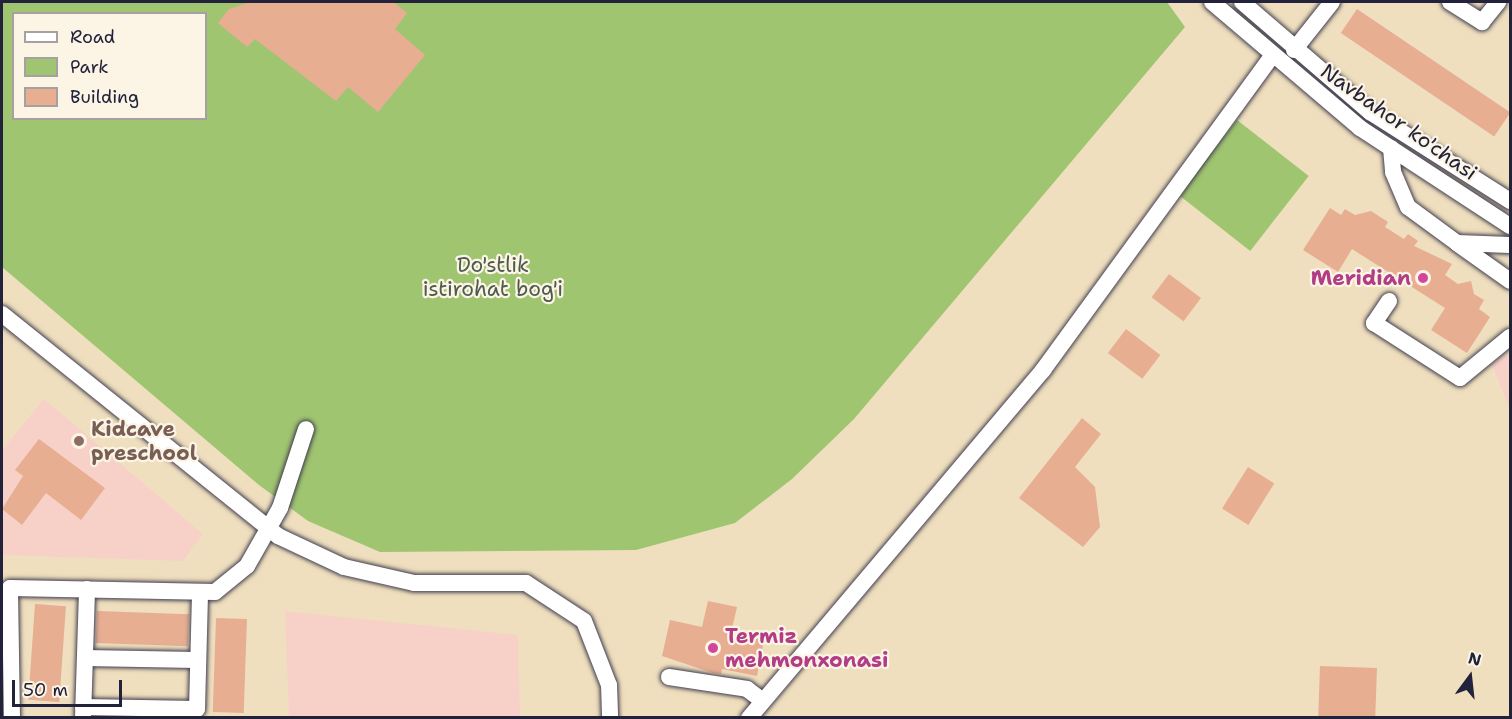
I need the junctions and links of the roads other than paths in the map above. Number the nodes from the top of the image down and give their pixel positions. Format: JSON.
{"nodes":[{"id":1,"x":1212,"y":2,"type":"edge"},
{"id":2,"x":1242,"y":2,"type":"edge"},
{"id":3,"x":1332,"y":2,"type":"edge"},
{"id":4,"x":1450,"y":2,"type":"edge"},
{"id":5,"x":1498,"y":2,"type":"edge"},
{"id":6,"x":1294,"y":50,"type":"junction"},
{"id":7,"x":1271,"y":57,"type":"junction"},
{"id":8,"x":1314,"y":68,"type":"junction"},
{"id":9,"x":1303,"y":82,"type":"junction"},
{"id":10,"x":1390,"y":148,"type":"junction"},
{"id":11,"x":1510,"y":201,"type":"edge"},
{"id":12,"x":1510,"y":226,"type":"edge"},
{"id":13,"x":1457,"y":243,"type":"junction"},
{"id":14,"x":1510,"y":245,"type":"edge"},
{"id":15,"x":1510,"y":281,"type":"edge"},
{"id":16,"x":1389,"y":300,"type":"dead end"},
{"id":17,"x":2,"y":314,"type":"edge"},
{"id":18,"x":1510,"y":337,"type":"edge"},
{"id":19,"x":306,"y":429,"type":"dead end"},
{"id":20,"x":266,"y":527,"type":"junction"},
{"id":21,"x":6,"y":588,"type":"edge"},
{"id":22,"x":87,"y":590,"type":"junction"},
{"id":23,"x":200,"y":592,"type":"junction"},
{"id":24,"x":85,"y":658,"type":"junction"},
{"id":25,"x":196,"y":660,"type":"junction"},
{"id":26,"x":669,"y":677,"type":"dead end"},
{"id":27,"x":763,"y":701,"type":"junction"},
{"id":28,"x":83,"y":712,"type":"edge"},
{"id":29,"x":12,"y":717,"type":"edge"},
{"id":30,"x":610,"y":717,"type":"edge"},
{"id":31,"x":749,"y":717,"type":"edge"}],
"edges":[{"from":1,"to":7,"type":"street","name":"Navbahor ko'chasi"},
{"from":2,"to":6,"type":"street","name":"Navbahor ko'chasi"},
{"from":3,"to":6,"type":"street"},
{"from":4,"to":5,"type":"street"},
{"from":6,"to":8,"type":"street","name":"Navbahor ko'chasi"},
{"from":7,"to":9,"type":"street","name":"Navbahor ko'chasi"},
{"from":7,"to":27,"type":"street"},
{"from":8,"to":9,"type":"street"},
{"from":8,"to":11,"type":"street","name":"Navbahor ko'chasi"},
{"from":9,"to":10,"type":"street","name":"Navbahor ko'chasi"},
{"from":10,"to":12,"type":"street","name":"Navbahor ko'chasi"},
{"from":10,"to":13,"type":"street"},
{"from":13,"to":14,"type":"street"},
{"from":13,"to":15,"type":"street"},
{"from":16,"to":18,"type":"street"},
{"from":17,"to":20,"type":"street"},
{"from":19,"to":20,"type":"street"},
{"from":20,"to":23,"type":"street"},
{"from":20,"to":30,"type":"street"},
{"from":21,"to":22,"type":"street"},
{"from":21,"to":29,"type":"street"},
{"from":22,"to":23,"type":"street"},
{"from":22,"to":24,"type":"street"},
{"from":23,"to":25,"type":"street"},
{"from":24,"to":25,"type":"street"},
{"from":24,"to":28,"type":"street"},
{"from":25,"to":28,"type":"street"},
{"from":26,"to":27,"type":"street"},
{"from":27,"to":31,"type":"street"}]}
